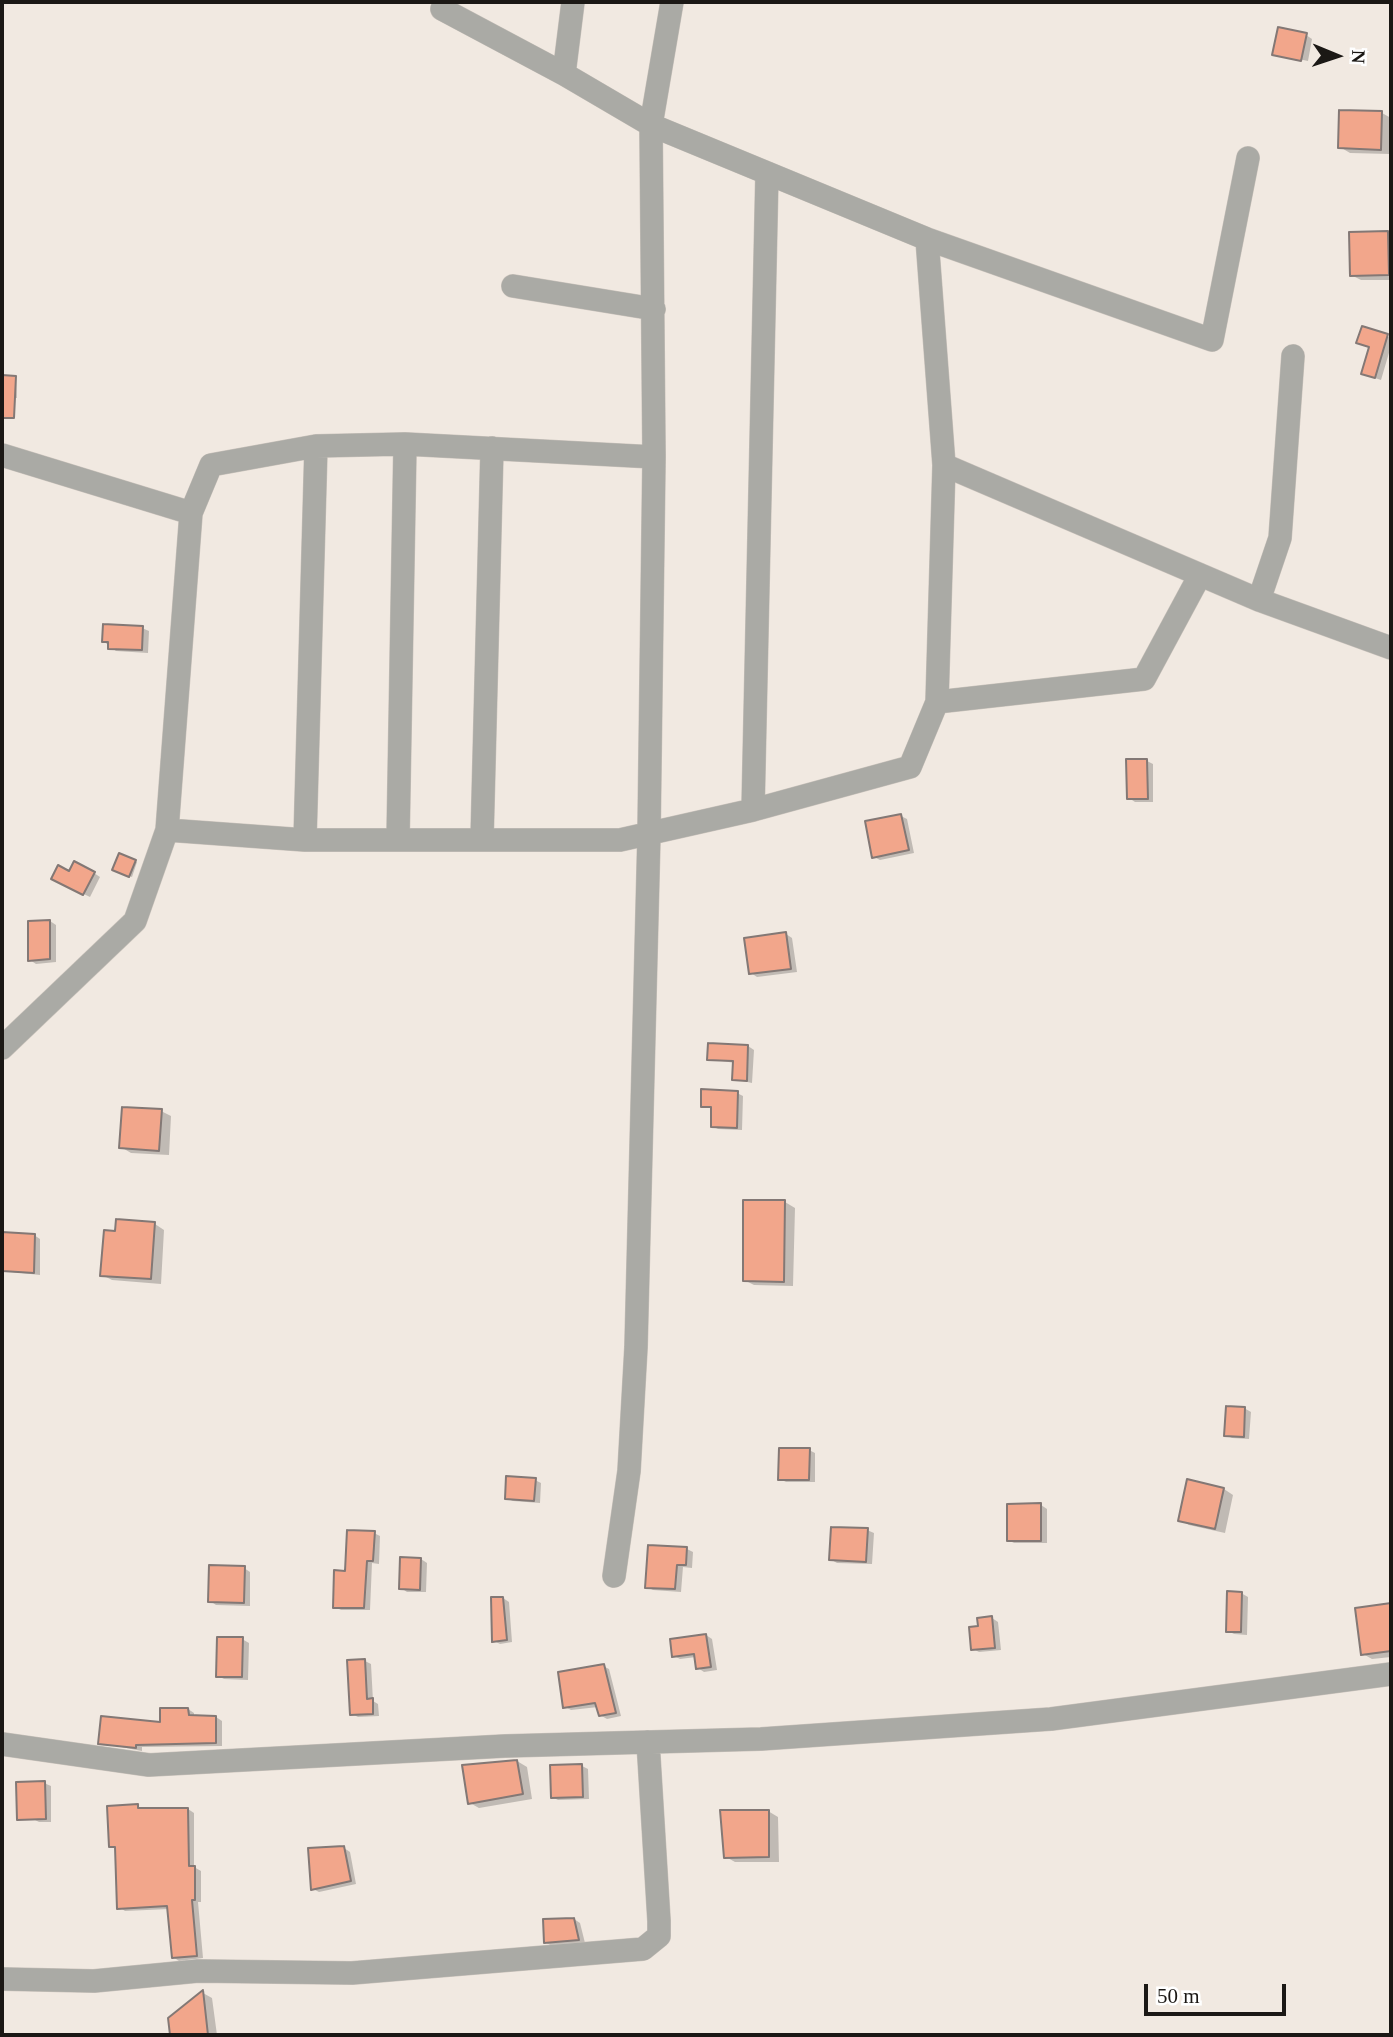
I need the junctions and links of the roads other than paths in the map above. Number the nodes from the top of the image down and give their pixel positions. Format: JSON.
{"nodes":[{"id":1,"x":573,"y":2,"type":"edge"},
{"id":2,"x":672,"y":2,"type":"edge"},
{"id":3,"x":442,"y":9,"type":"dead end"},
{"id":4,"x":564,"y":74,"type":"junction"},
{"id":5,"x":651,"y":125,"type":"junction"},
{"id":6,"x":1248,"y":158,"type":"dead end"},
{"id":7,"x":767,"y":173,"type":"junction"},
{"id":8,"x":927,"y":239,"type":"junction"},
{"id":9,"x":513,"y":286,"type":"dead end"},
{"id":10,"x":654,"y":309,"type":"junction"},
{"id":11,"x":1293,"y":356,"type":"dead end"},
{"id":12,"x":405,"y":444,"type":"junction"},
{"id":13,"x":317,"y":446,"type":"junction"},
{"id":14,"x":492,"y":448,"type":"junction"},
{"id":15,"x":2,"y":454,"type":"edge"},
{"id":16,"x":654,"y":457,"type":"junction"},
{"id":17,"x":944,"y":465,"type":"junction"},
{"id":18,"x":191,"y":513,"type":"junction"},
{"id":19,"x":1200,"y":575,"type":"junction"},
{"id":20,"x":1259,"y":600,"type":"junction"},
{"id":21,"x":1391,"y":648,"type":"edge"},
{"id":22,"x":937,"y":702,"type":"junction"},
{"id":23,"x":753,"y":810,"type":"junction"},
{"id":24,"x":167,"y":830,"type":"junction"},
{"id":25,"x":649,"y":834,"type":"junction"},
{"id":26,"x":305,"y":840,"type":"junction"},
{"id":27,"x":398,"y":840,"type":"junction"},
{"id":28,"x":482,"y":840,"type":"junction"},
{"id":29,"x":2,"y":1048,"type":"edge"},
{"id":30,"x":614,"y":1576,"type":"dead end"},
{"id":31,"x":1391,"y":1674,"type":"edge"},
{"id":32,"x":648,"y":1742,"type":"junction"},
{"id":33,"x":2,"y":1744,"type":"edge"},
{"id":34,"x":2,"y":1979,"type":"edge"}],
"edges":[{"from":1,"to":4,"type":"street"},
{"from":2,"to":5,"type":"street"},
{"from":3,"to":4,"type":"street"},
{"from":4,"to":5,"type":"street"},
{"from":5,"to":7,"type":"street"},
{"from":5,"to":10,"type":"street"},
{"from":6,"to":8,"type":"street"},
{"from":7,"to":8,"type":"street"},
{"from":7,"to":23,"type":"street"},
{"from":8,"to":17,"type":"street"},
{"from":9,"to":10,"type":"street"},
{"from":10,"to":16,"type":"street"},
{"from":11,"to":20,"type":"street"},
{"from":12,"to":13,"type":"street"},
{"from":12,"to":14,"type":"street"},
{"from":12,"to":27,"type":"street"},
{"from":13,"to":18,"type":"street"},
{"from":13,"to":26,"type":"street"},
{"from":14,"to":16,"type":"street"},
{"from":14,"to":28,"type":"street"},
{"from":15,"to":18,"type":"street"},
{"from":16,"to":25,"type":"street"},
{"from":17,"to":19,"type":"street"},
{"from":17,"to":22,"type":"street"},
{"from":18,"to":24,"type":"street"},
{"from":19,"to":20,"type":"street"},
{"from":19,"to":22,"type":"street"},
{"from":20,"to":21,"type":"street"},
{"from":22,"to":23,"type":"street"},
{"from":23,"to":25,"type":"street"},
{"from":24,"to":26,"type":"street"},
{"from":24,"to":29,"type":"street"},
{"from":25,"to":28,"type":"street"},
{"from":25,"to":30,"type":"street"},
{"from":26,"to":27,"type":"street"},
{"from":27,"to":28,"type":"street"},
{"from":31,"to":32,"type":"street"},
{"from":32,"to":33,"type":"street"},
{"from":32,"to":34,"type":"street"}]}
